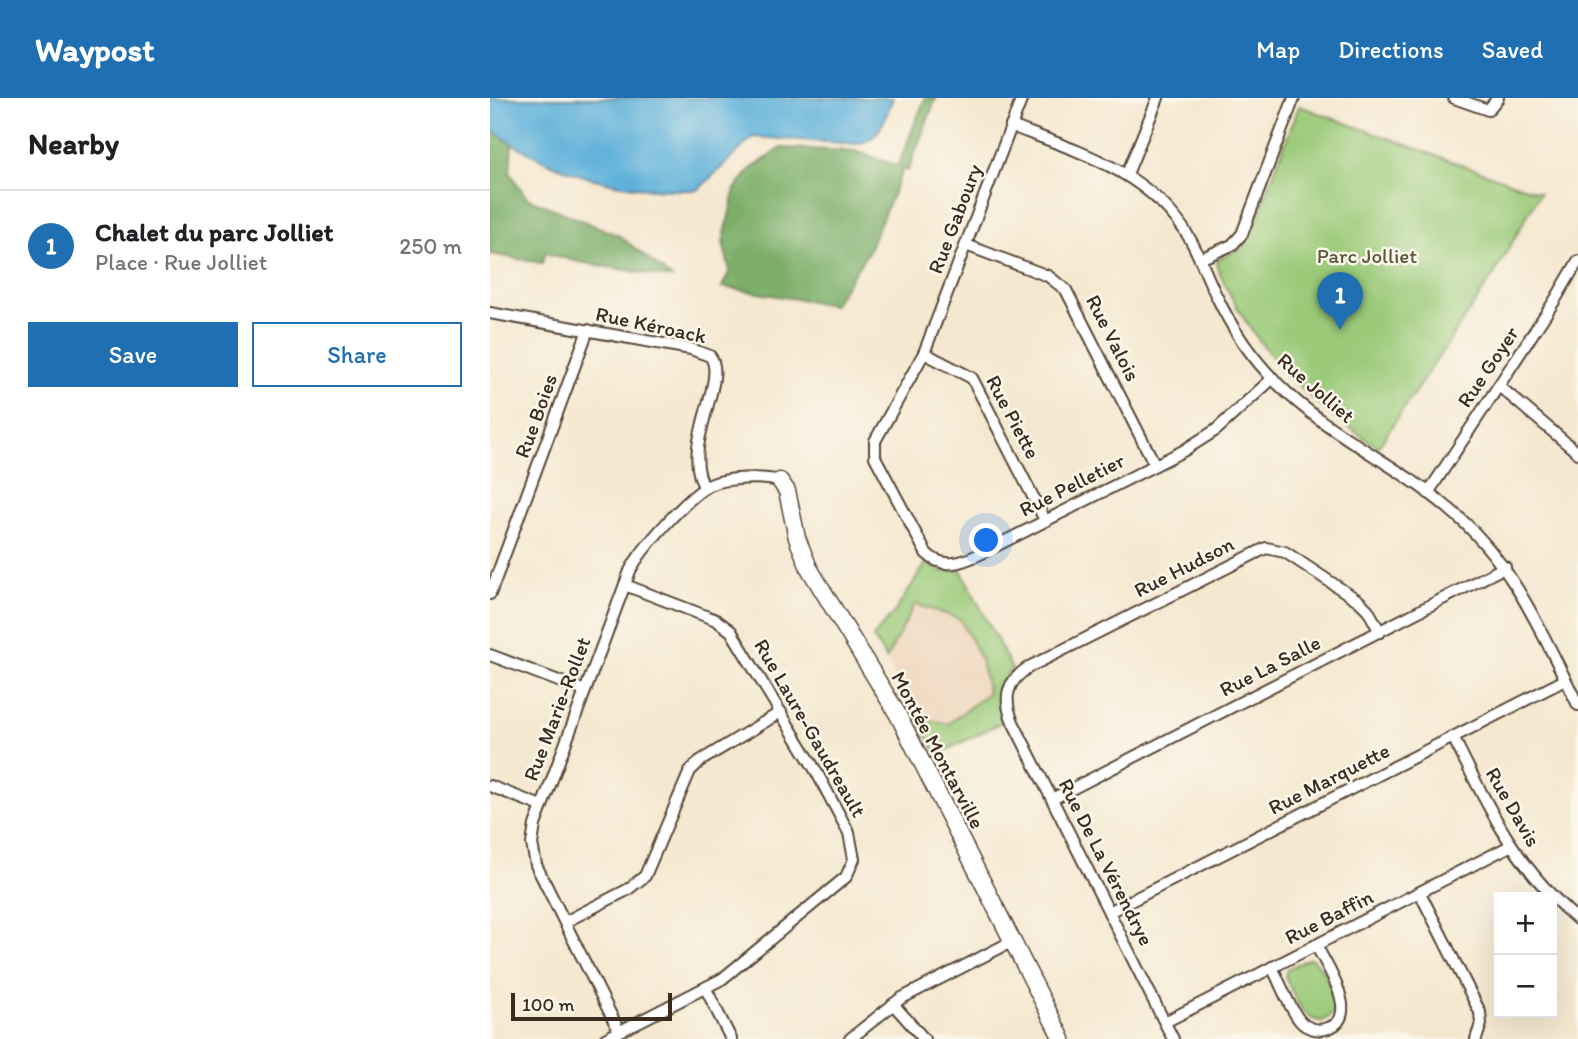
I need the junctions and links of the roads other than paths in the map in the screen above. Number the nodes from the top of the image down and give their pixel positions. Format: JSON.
{"nodes":[{"id":1,"x":1021,"y":98,"type":"edge"},
{"id":2,"x":1158,"y":98,"type":"edge"},
{"id":3,"x":1294,"y":98,"type":"edge"},
{"id":4,"x":1454,"y":98,"type":"edge"},
{"id":5,"x":1498,"y":98,"type":"edge"},
{"id":6,"x":1011,"y":127,"type":"junction"},
{"id":7,"x":1127,"y":174,"type":"junction"},
{"id":8,"x":966,"y":245,"type":"junction"},
{"id":9,"x":1200,"y":259,"type":"junction"},
{"id":10,"x":1578,"y":261,"type":"edge"},
{"id":11,"x":490,"y":313,"type":"edge"},
{"id":12,"x":589,"y":330,"type":"junction"},
{"id":13,"x":924,"y":353,"type":"junction"},
{"id":14,"x":1273,"y":378,"type":"junction"},
{"id":15,"x":1499,"y":386,"type":"junction"},
{"id":16,"x":1578,"y":453,"type":"edge"},
{"id":17,"x":1155,"y":465,"type":"junction"},
{"id":18,"x":780,"y":481,"type":"joint"},
{"id":19,"x":705,"y":488,"type":"junction"},
{"id":20,"x":1428,"y":493,"type":"junction"},
{"id":21,"x":1045,"y":520,"type":"junction"},
{"id":22,"x":1505,"y":567,"type":"junction"},
{"id":23,"x":625,"y":585,"type":"junction"},
{"id":24,"x":490,"y":594,"type":"edge"},
{"id":25,"x":1380,"y":632,"type":"junction"},
{"id":26,"x":490,"y":655,"type":"edge"},
{"id":27,"x":1565,"y":680,"type":"junction"},
{"id":28,"x":585,"y":691,"type":"junction"},
{"id":29,"x":1006,"y":702,"type":"joint"},
{"id":30,"x":1578,"y":705,"type":"edge"},
{"id":31,"x":780,"y":712,"type":"junction"},
{"id":32,"x":1452,"y":737,"type":"junction"},
{"id":33,"x":490,"y":786,"type":"edge"},
{"id":34,"x":1052,"y":799,"type":"junction"},
{"id":35,"x":541,"y":806,"type":"junction"},
{"id":36,"x":1510,"y":846,"type":"junction"},
{"id":37,"x":1420,"y":893,"type":"junction"},
{"id":38,"x":1109,"y":912,"type":"junction"},
{"id":39,"x":1578,"y":920,"type":"edge"},
{"id":40,"x":565,"y":922,"type":"junction"},
{"id":41,"x":1013,"y":941,"type":"junction"},
{"id":42,"x":1316,"y":945,"type":"junction"},
{"id":43,"x":1272,"y":967,"type":"junction"},
{"id":44,"x":706,"y":989,"type":"junction"},
{"id":45,"x":892,"y":1004,"type":"junction"},
{"id":46,"x":1165,"y":1021,"type":"junction"},
{"id":47,"x":620,"y":1031,"type":"junction"},
{"id":48,"x":605,"y":1039,"type":"edge"},
{"id":49,"x":731,"y":1039,"type":"edge"},
{"id":50,"x":850,"y":1039,"type":"edge"},
{"id":51,"x":924,"y":1039,"type":"edge"},
{"id":52,"x":1062,"y":1039,"type":"edge"},
{"id":53,"x":1173,"y":1039,"type":"edge"},
{"id":54,"x":1476,"y":1039,"type":"edge"}],
"edges":[{"from":1,"to":6,"type":"street","name":"Rue Gaboury"},
{"from":2,"to":7,"type":"street"},
{"from":3,"to":9,"type":"street"},
{"from":4,"to":5,"type":"street"},
{"from":6,"to":7,"type":"street","name":"Rue Jolliet"},
{"from":6,"to":8,"type":"street","name":"Rue Gaboury"},
{"from":7,"to":9,"type":"street","name":"Rue Jolliet"},
{"from":8,"to":13,"type":"street","name":"Rue Gaboury"},
{"from":8,"to":17,"type":"street","name":"Rue Valois"},
{"from":9,"to":14,"type":"street","name":"Rue Jolliet"},
{"from":10,"to":15,"type":"street","name":"Rue Goyer"},
{"from":11,"to":12,"type":"street","name":"Rue Kéroack"},
{"from":12,"to":19,"type":"street","name":"Rue Kéroack"},
{"from":12,"to":24,"type":"street","name":"Rue Boies"},
{"from":13,"to":21,"type":"street","name":"Rue Piette"},
{"from":13,"to":21,"type":"street","name":"Rue Pelletier"},
{"from":14,"to":17,"type":"street","name":"Rue Pelletier"},
{"from":14,"to":20,"type":"street","name":"Rue Jolliet"},
{"from":15,"to":16,"type":"street"},
{"from":15,"to":20,"type":"street","name":"Rue Goyer"},
{"from":17,"to":21,"type":"street","name":"Rue Pelletier"},
{"from":18,"to":19,"type":"street"},
{"from":18,"to":41,"type":"street","name":"Montée Montarville"},
{"from":19,"to":23,"type":"street","name":"Rue Marie-Rollet"},
{"from":20,"to":22,"type":"street","name":"Rue Jolliet"},
{"from":22,"to":25,"type":"street","name":"Rue La Salle"},
{"from":22,"to":27,"type":"street","name":"Rue Jolliet"},
{"from":23,"to":28,"type":"street","name":"Rue Marie-Rollet"},
{"from":23,"to":31,"type":"street","name":"Rue Laure-Gaudreault"},
{"from":25,"to":29,"type":"street","name":"Rue Hudson"},
{"from":25,"to":34,"type":"street","name":"Rue La Salle"},
{"from":26,"to":28,"type":"street"},
{"from":27,"to":30,"type":"street","name":"Rue Jolliet"},
{"from":27,"to":32,"type":"street","name":"Rue Marquette"},
{"from":28,"to":35,"type":"street","name":"Rue Marie-Rollet"},
{"from":29,"to":34,"type":"street","name":"Rue De La Vérendrye"},
{"from":31,"to":40,"type":"street"},
{"from":31,"to":44,"type":"street","name":"Rue Laure-Gaudreault"},
{"from":32,"to":36,"type":"street","name":"Rue Davis"},
{"from":32,"to":38,"type":"street","name":"Rue Marquette"},
{"from":33,"to":35,"type":"street"},
{"from":34,"to":38,"type":"street","name":"Rue De La Vérendrye"},
{"from":35,"to":40,"type":"street","name":"Rue Marie-Rollet"},
{"from":36,"to":37,"type":"street","name":"Rue Baffin"},
{"from":36,"to":39,"type":"street","name":"Rue Davis"},
{"from":37,"to":42,"type":"street","name":"Rue Baffin"},
{"from":37,"to":54,"type":"street"},
{"from":38,"to":46,"type":"street","name":"Rue De La Vérendrye"},
{"from":40,"to":47,"type":"street","name":"Rue Marie-Rollet"},
{"from":41,"to":45,"type":"street"},
{"from":41,"to":52,"type":"street","name":"Montée Montarville"},
{"from":42,"to":43,"type":"street","name":"Rue Baffin"},
{"from":42,"to":43,"type":"street"},
{"from":43,"to":46,"type":"street","name":"Rue Baffin"},
{"from":44,"to":47,"type":"street","name":"Rue Laure-Gaudreault"},
{"from":44,"to":49,"type":"street"},
{"from":45,"to":50,"type":"street"},
{"from":45,"to":51,"type":"street"},
{"from":46,"to":53,"type":"street","name":"Rue De La Vérendrye"},
{"from":47,"to":48,"type":"street","name":"Rue Laure-Gaudreault"}]}
